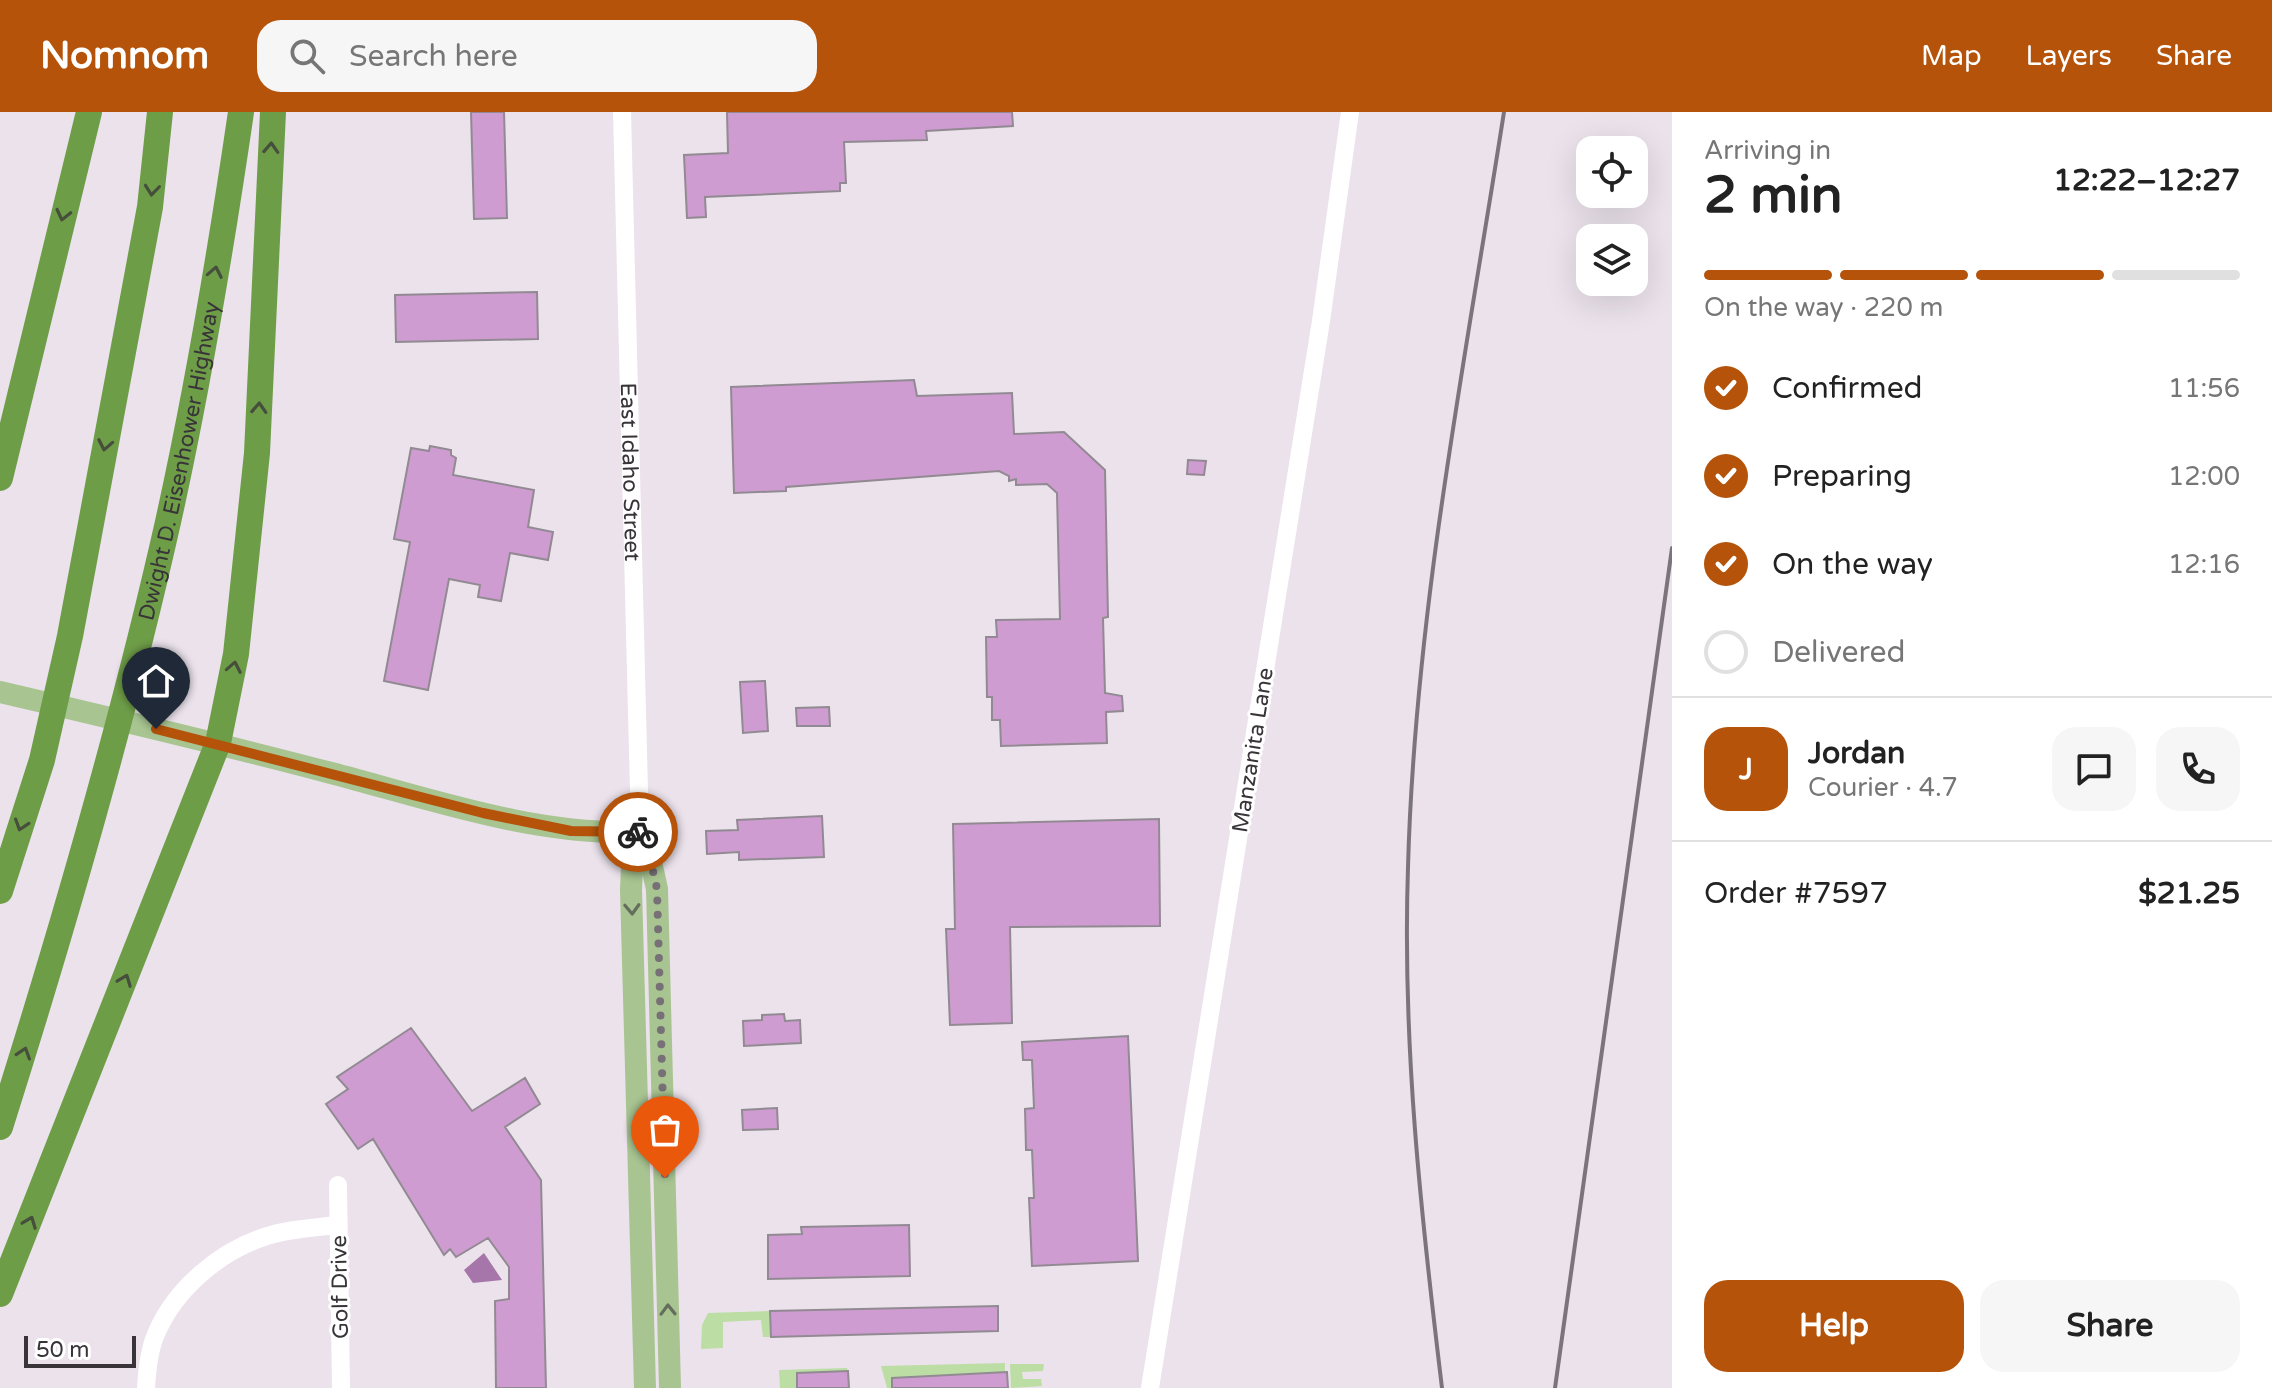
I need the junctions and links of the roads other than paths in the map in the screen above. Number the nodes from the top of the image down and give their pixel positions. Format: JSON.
{"nodes":[{"id":1,"x":89,"y":112,"type":"edge"},
{"id":2,"x":160,"y":112,"type":"edge"},
{"id":3,"x":241,"y":112,"type":"edge"},
{"id":4,"x":273,"y":112,"type":"edge"},
{"id":5,"x":622,"y":112,"type":"edge"},
{"id":6,"x":1350,"y":112,"type":"edge"},
{"id":7,"x":0,"y":478,"type":"edge"},
{"id":8,"x":0,"y":692,"type":"edge"},
{"id":9,"x":218,"y":743,"type":"junction"},
{"id":10,"x":640,"y":832,"type":"junction"},
{"id":11,"x":0,"y":891,"type":"edge"},
{"id":12,"x":0,"y":1127,"type":"edge"},
{"id":13,"x":338,"y":1185,"type":"dead end"},
{"id":14,"x":337,"y":1225,"type":"junction"},
{"id":15,"x":0,"y":1294,"type":"edge"},
{"id":16,"x":146,"y":1388,"type":"edge"},
{"id":17,"x":341,"y":1388,"type":"edge"},
{"id":18,"x":645,"y":1388,"type":"edge"},
{"id":19,"x":670,"y":1388,"type":"edge"},
{"id":20,"x":1150,"y":1388,"type":"edge"}],
"edges":[{"from":1,"to":7,"type":"highway","one_way":true},
{"from":2,"to":11,"type":"highway","one_way":true},
{"from":12,"to":3,"type":"highway","name":"Dwight D. Eisenhower Highway","one_way":true},
{"from":9,"to":4,"type":"highway","one_way":true},
{"from":5,"to":10,"type":"street","name":"East Idaho Street"},
{"from":6,"to":20,"type":"street","name":"Manzanita Lane"},
{"from":8,"to":9,"type":"main road"},
{"from":9,"to":10,"type":"main road"},
{"from":15,"to":9,"type":"highway","one_way":true},
{"from":10,"to":18,"type":"main road","name":"East Idaho Street","one_way":true},
{"from":19,"to":10,"type":"main road","name":"East Idaho Street","one_way":true},
{"from":13,"to":14,"type":"street","name":"Golf Drive"},
{"from":14,"to":16,"type":"street"},
{"from":14,"to":17,"type":"street","name":"Golf Drive"}]}
